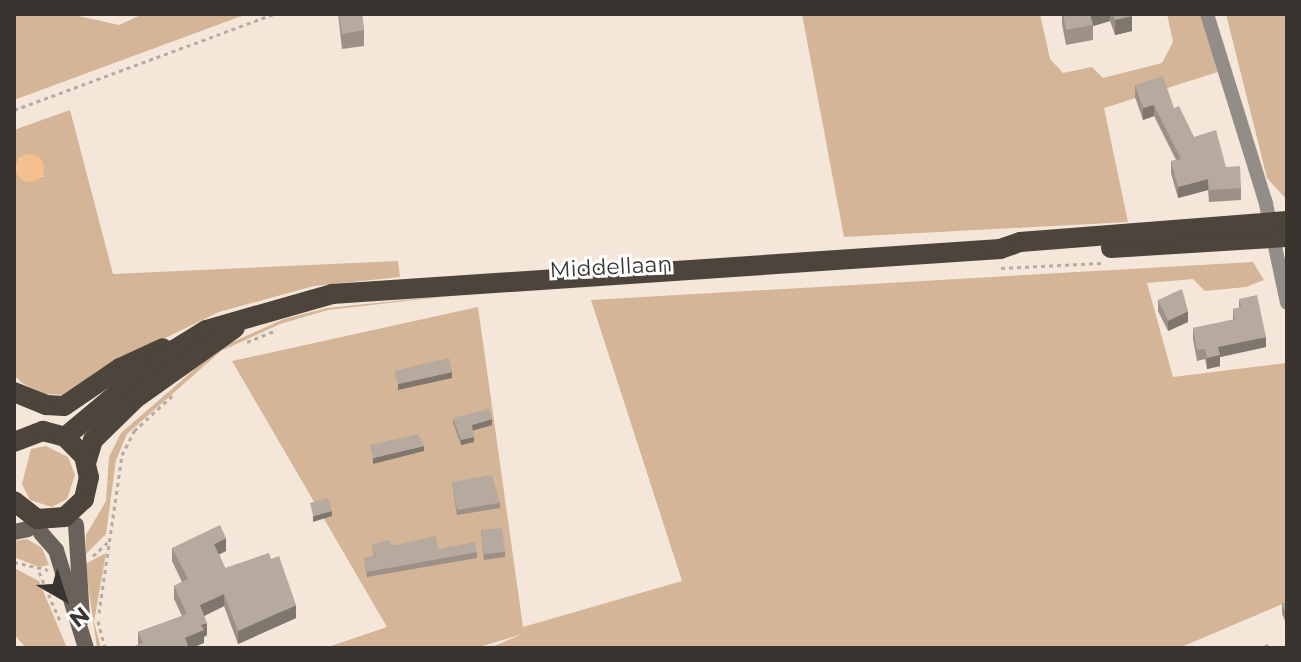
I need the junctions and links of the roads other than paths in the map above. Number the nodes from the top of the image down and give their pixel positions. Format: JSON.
{"nodes":[{"id":1,"x":1207,"y":14,"type":"edge"},
{"id":2,"x":1279,"y":230,"type":"edge"},
{"id":3,"x":1287,"y":303,"type":"edge"},
{"id":4,"x":248,"y":319,"type":"junction"},
{"id":5,"x":182,"y":344,"type":"junction"},
{"id":6,"x":14,"y":394,"type":"edge"},
{"id":7,"x":43,"y":431,"type":"junction"},
{"id":8,"x":65,"y":437,"type":"junction"},
{"id":9,"x":15,"y":442,"type":"edge"},
{"id":10,"x":93,"y":461,"type":"junction"},
{"id":11,"x":76,"y":516,"type":"junction"},
{"id":12,"x":22,"y":521,"type":"edge"},
{"id":13,"x":84,"y":642,"type":"edge"}],
"edges":[{"from":1,"to":2,"type":"street"},
{"from":2,"to":3,"type":"street"},
{"from":2,"to":4,"type":"main road","name":"Middellaan"},
{"from":4,"to":5,"type":"main road","name":"Middellaan"},
{"from":4,"to":10,"type":"main road","name":"Middellaan"},
{"from":5,"to":6,"type":"main road"},
{"from":5,"to":8,"type":"main road","name":"Middellaan"},
{"from":6,"to":7,"type":"main road"},
{"from":7,"to":8,"type":"main road"},
{"from":7,"to":9,"type":"main road"},
{"from":8,"to":10,"type":"main road"},
{"from":10,"to":11,"type":"main road","name":"Middellaan"},
{"from":11,"to":12,"type":"main road"},
{"from":11,"to":13,"type":"street"},
{"from":12,"to":13,"type":"street"}]}
